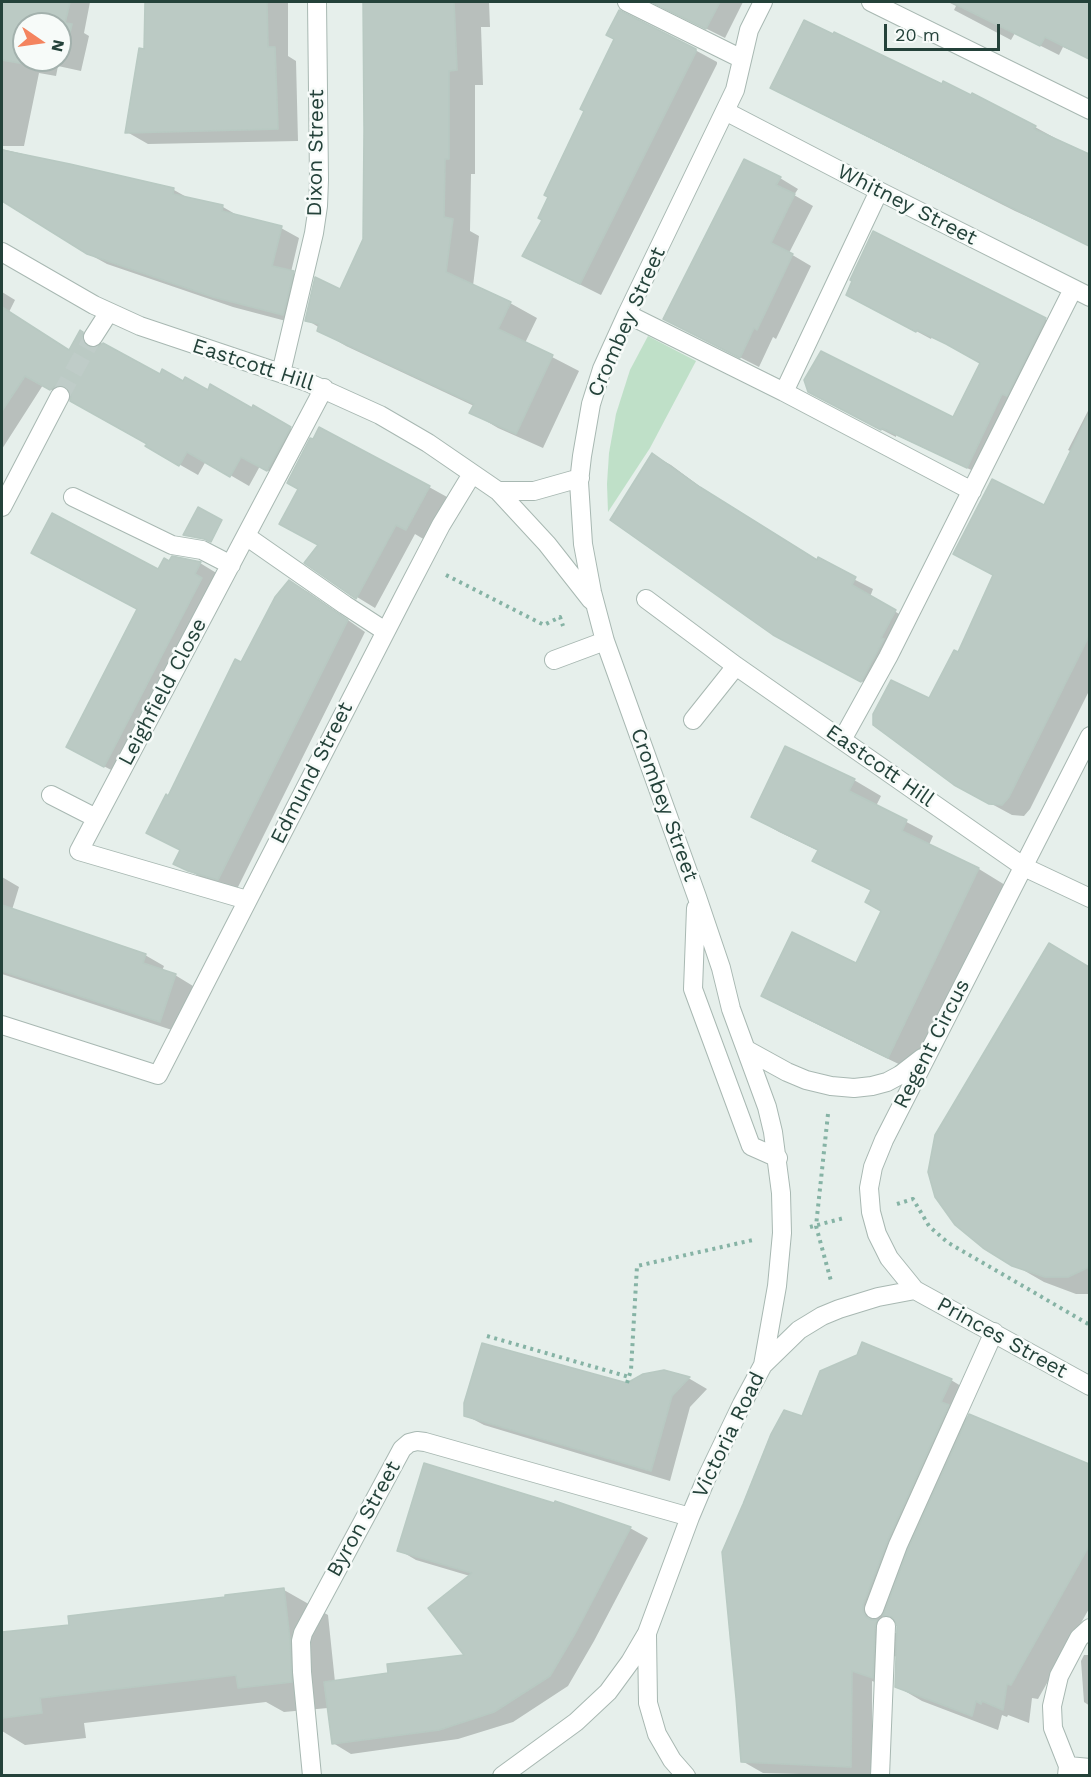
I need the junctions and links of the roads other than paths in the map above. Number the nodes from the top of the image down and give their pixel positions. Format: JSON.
{"nodes":[{"id":1,"x":317,"y":2,"type":"edge"},
{"id":2,"x":627,"y":2,"type":"edge"},
{"id":3,"x":763,"y":2,"type":"edge"},
{"id":4,"x":872,"y":2,"type":"edge"},
{"id":5,"x":742,"y":59,"type":"junction"},
{"id":6,"x":1089,"y":110,"type":"edge"},
{"id":7,"x":725,"y":111,"type":"junction"},
{"id":8,"x":879,"y":191,"type":"junction"},
{"id":9,"x":2,"y":252,"type":"edge"},
{"id":10,"x":1073,"y":289,"type":"junction"},
{"id":11,"x":1089,"y":297,"type":"edge"},
{"id":12,"x":109,"y":312,"type":"junction"},
{"id":13,"x":627,"y":314,"type":"junction"},
{"id":14,"x":93,"y":337,"type":"tunnel mouth"},
{"id":15,"x":281,"y":373,"type":"junction"},
{"id":16,"x":324,"y":388,"type":"junction"},
{"id":17,"x":784,"y":392,"type":"junction"},
{"id":18,"x":60,"y":396,"type":"tunnel mouth"},
{"id":19,"x":472,"y":474,"type":"junction"},
{"id":20,"x":580,"y":478,"type":"junction"},
{"id":21,"x":498,"y":491,"type":"junction"},
{"id":22,"x":972,"y":491,"type":"junction"},
{"id":23,"x":73,"y":497,"type":"dead end"},
{"id":24,"x":2,"y":507,"type":"edge"},
{"id":25,"x":246,"y":536,"type":"junction"},
{"id":26,"x":231,"y":565,"type":"junction"},
{"id":27,"x":646,"y":599,"type":"dead end"},
{"id":28,"x":596,"y":606,"type":"junction"},
{"id":29,"x":386,"y":631,"type":"junction"},
{"id":30,"x":606,"y":641,"type":"junction"},
{"id":31,"x":554,"y":660,"type":"dead end"},
{"id":32,"x":736,"y":666,"type":"junction"},
{"id":33,"x":693,"y":720,"type":"dead end"},
{"id":34,"x":1089,"y":736,"type":"edge"},
{"id":35,"x":842,"y":740,"type":"junction"},
{"id":36,"x":51,"y":795,"type":"dead end"},
{"id":37,"x":96,"y":818,"type":"junction"},
{"id":38,"x":1024,"y":867,"type":"junction"},
{"id":39,"x":697,"y":897,"type":"junction"},
{"id":40,"x":1089,"y":898,"type":"edge"},
{"id":41,"x":247,"y":900,"type":"junction"},
{"id":42,"x":2,"y":1025,"type":"edge"},
{"id":43,"x":747,"y":1050,"type":"junction"},
{"id":44,"x":926,"y":1055,"type":"junction"},
{"id":45,"x":778,"y":1158,"type":"junction"},
{"id":46,"x":915,"y":1290,"type":"junction"},
{"id":47,"x":994,"y":1332,"type":"junction"},
{"id":48,"x":763,"y":1365,"type":"junction"},
{"id":49,"x":1089,"y":1386,"type":"edge"},
{"id":50,"x":690,"y":1517,"type":"junction"},
{"id":51,"x":874,"y":1609,"type":"dead end"},
{"id":52,"x":886,"y":1626,"type":"dead end"},
{"id":53,"x":1089,"y":1628,"type":"edge"},
{"id":54,"x":647,"y":1633,"type":"junction"},
{"id":55,"x":1089,"y":1768,"type":"edge"},
{"id":56,"x":1067,"y":1771,"type":"edge"},
{"id":57,"x":312,"y":1776,"type":"edge"},
{"id":58,"x":502,"y":1776,"type":"edge"},
{"id":59,"x":686,"y":1776,"type":"edge"},
{"id":60,"x":880,"y":1776,"type":"edge"}],
"edges":[{"from":1,"to":15,"type":"street","name":"Dixon Street"},
{"from":2,"to":5,"type":"street"},
{"from":3,"to":5,"type":"street","name":"Crombey Street"},
{"from":4,"to":6,"type":"street"},
{"from":5,"to":7,"type":"street","name":"Crombey Street"},
{"from":7,"to":8,"type":"street","name":"Whitney Street"},
{"from":7,"to":13,"type":"street","name":"Crombey Street"},
{"from":8,"to":10,"type":"street","name":"Whitney Street"},
{"from":8,"to":17,"type":"street"},
{"from":9,"to":12,"type":"street","name":"Eastcott Hill"},
{"from":10,"to":11,"type":"street","name":"Whitney Street"},
{"from":10,"to":22,"type":"street"},
{"from":12,"to":14,"type":"street"},
{"from":12,"to":15,"type":"street","name":"Eastcott Hill"},
{"from":13,"to":17,"type":"street"},
{"from":13,"to":20,"type":"street","name":"Crombey Street"},
{"from":15,"to":16,"type":"street","name":"Eastcott Hill"},
{"from":16,"to":19,"type":"street","name":"Eastcott Hill"},
{"from":16,"to":25,"type":"street","name":"Leighfield Close"},
{"from":17,"to":22,"type":"street"},
{"from":18,"to":24,"type":"street"},
{"from":19,"to":21,"type":"street","name":"Eastcott Hill"},
{"from":19,"to":29,"type":"street","name":"Edmund Street"},
{"from":20,"to":21,"type":"street"},
{"from":20,"to":28,"type":"street","name":"Crombey Street"},
{"from":21,"to":28,"type":"street","name":"Eastcott Hill"},
{"from":22,"to":35,"type":"street"},
{"from":23,"to":26,"type":"street"},
{"from":25,"to":26,"type":"street","name":"Leighfield Close"},
{"from":25,"to":29,"type":"street"},
{"from":26,"to":37,"type":"street","name":"Leighfield Close"},
{"from":27,"to":32,"type":"street","name":"Eastcott Hill"},
{"from":28,"to":30,"type":"street","name":"Crombey Street"},
{"from":29,"to":41,"type":"street","name":"Edmund Street"},
{"from":30,"to":31,"type":"street"},
{"from":30,"to":39,"type":"street","name":"Crombey Street"},
{"from":32,"to":33,"type":"street"},
{"from":32,"to":35,"type":"street","name":"Eastcott Hill"},
{"from":34,"to":38,"type":"street","name":"Regent Circus"},
{"from":35,"to":38,"type":"street","name":"Eastcott Hill"},
{"from":36,"to":37,"type":"street"},
{"from":37,"to":41,"type":"street","name":"Leighfield Close"},
{"from":38,"to":40,"type":"street"},
{"from":38,"to":44,"type":"street","name":"Regent Circus"},
{"from":39,"to":43,"type":"street","name":"Crombey Street"},
{"from":39,"to":45,"type":"street","name":"Crombey Street"},
{"from":41,"to":42,"type":"street","name":"Edmund Street"},
{"from":43,"to":44,"type":"street"},
{"from":43,"to":45,"type":"street","name":"Crombey Street"},
{"from":44,"to":46,"type":"street","name":"Regent Circus"},
{"from":45,"to":48,"type":"street","name":"Crombey Street"},
{"from":46,"to":47,"type":"street","name":"Princes Street"},
{"from":46,"to":48,"type":"street","name":"Victoria Road"},
{"from":47,"to":49,"type":"street","name":"Princes Street"},
{"from":47,"to":51,"type":"street"},
{"from":48,"to":50,"type":"street","name":"Victoria Road"},
{"from":50,"to":54,"type":"street","name":"Victoria Road"},
{"from":50,"to":57,"type":"street","name":"Byron Street"},
{"from":52,"to":60,"type":"street"},
{"from":53,"to":56,"type":"street"},
{"from":54,"to":58,"type":"street","name":"Victoria Road"},
{"from":54,"to":59,"type":"street","name":"Victoria Road"},
{"from":55,"to":56,"type":"street"}]}
